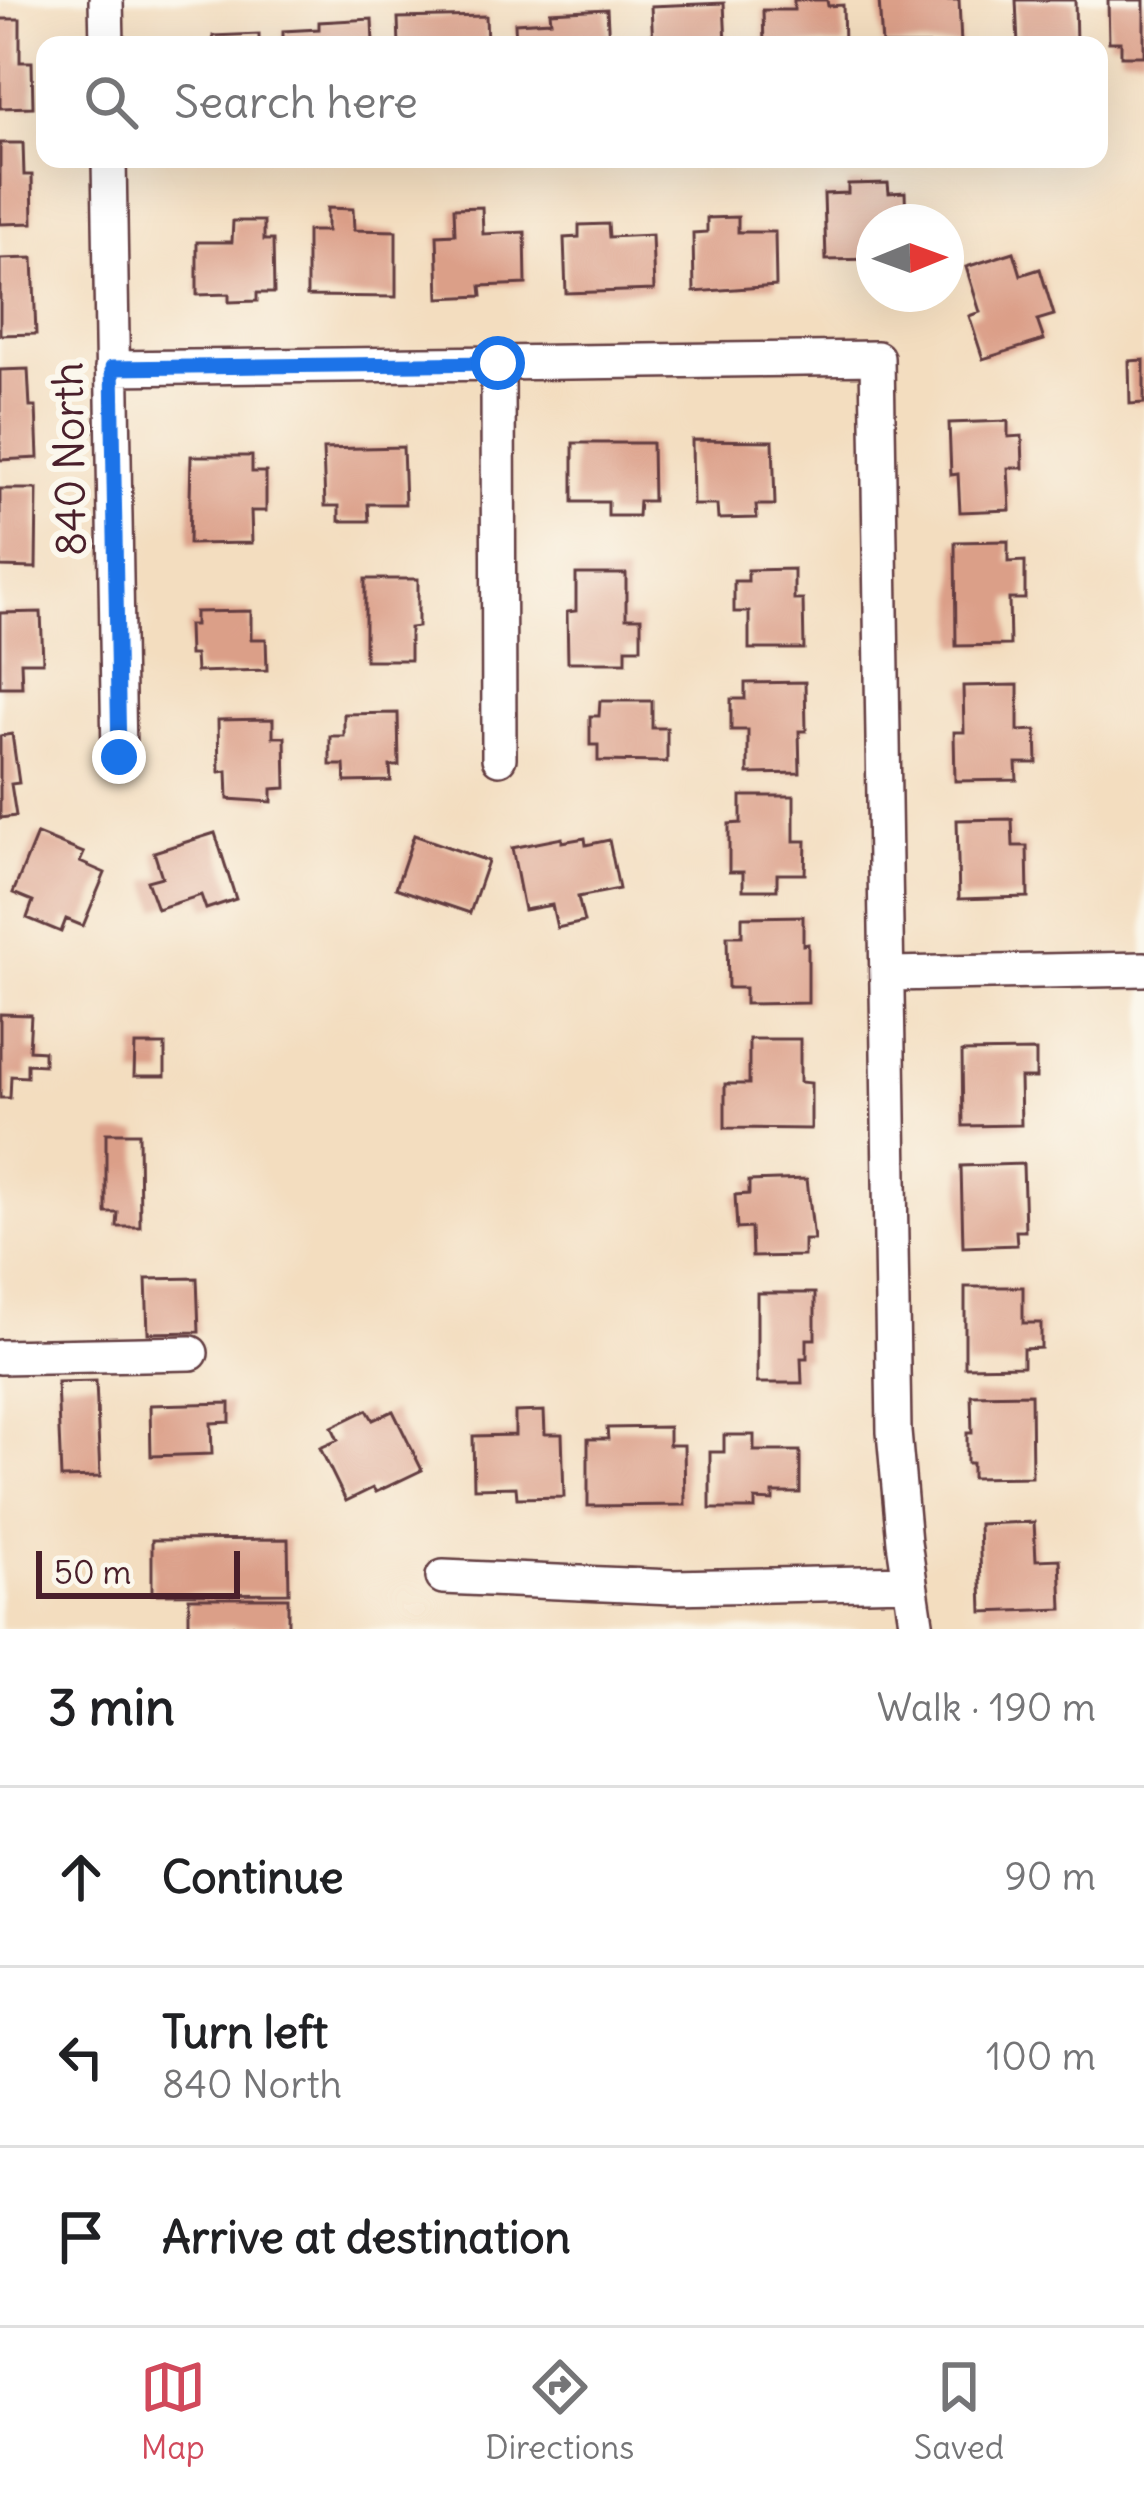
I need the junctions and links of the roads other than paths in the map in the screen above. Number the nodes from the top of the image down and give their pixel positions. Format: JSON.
{"nodes":[{"id":1,"x":106,"y":0,"type":"edge"},
{"id":2,"x":107,"y":36,"type":"edge"},
{"id":3,"x":109,"y":168,"type":"edge"},
{"id":4,"x":498,"y":363,"type":"junction"},
{"id":5,"x":112,"y":368,"type":"junction"},
{"id":6,"x":119,"y":757,"type":"dead end"},
{"id":7,"x":499,"y":758,"type":"dead end"},
{"id":8,"x":1144,"y":969,"type":"edge"},
{"id":9,"x":890,"y":974,"type":"junction"},
{"id":10,"x":191,"y":1353,"type":"dead end"},
{"id":11,"x":0,"y":1357,"type":"edge"},
{"id":12,"x":442,"y":1577,"type":"dead end"},
{"id":13,"x":910,"y":1582,"type":"junction"},
{"id":14,"x":916,"y":1629,"type":"edge"}],
"edges":[{"from":1,"to":2,"type":"street"},
{"from":3,"to":5,"type":"street","name":"840 North"},
{"from":4,"to":5,"type":"street"},
{"from":4,"to":7,"type":"street"},
{"from":4,"to":9,"type":"street"},
{"from":5,"to":6,"type":"street","name":"840 North"},
{"from":8,"to":9,"type":"street"},
{"from":9,"to":13,"type":"street"},
{"from":10,"to":11,"type":"street"},
{"from":12,"to":13,"type":"street"},
{"from":13,"to":14,"type":"street"}]}
